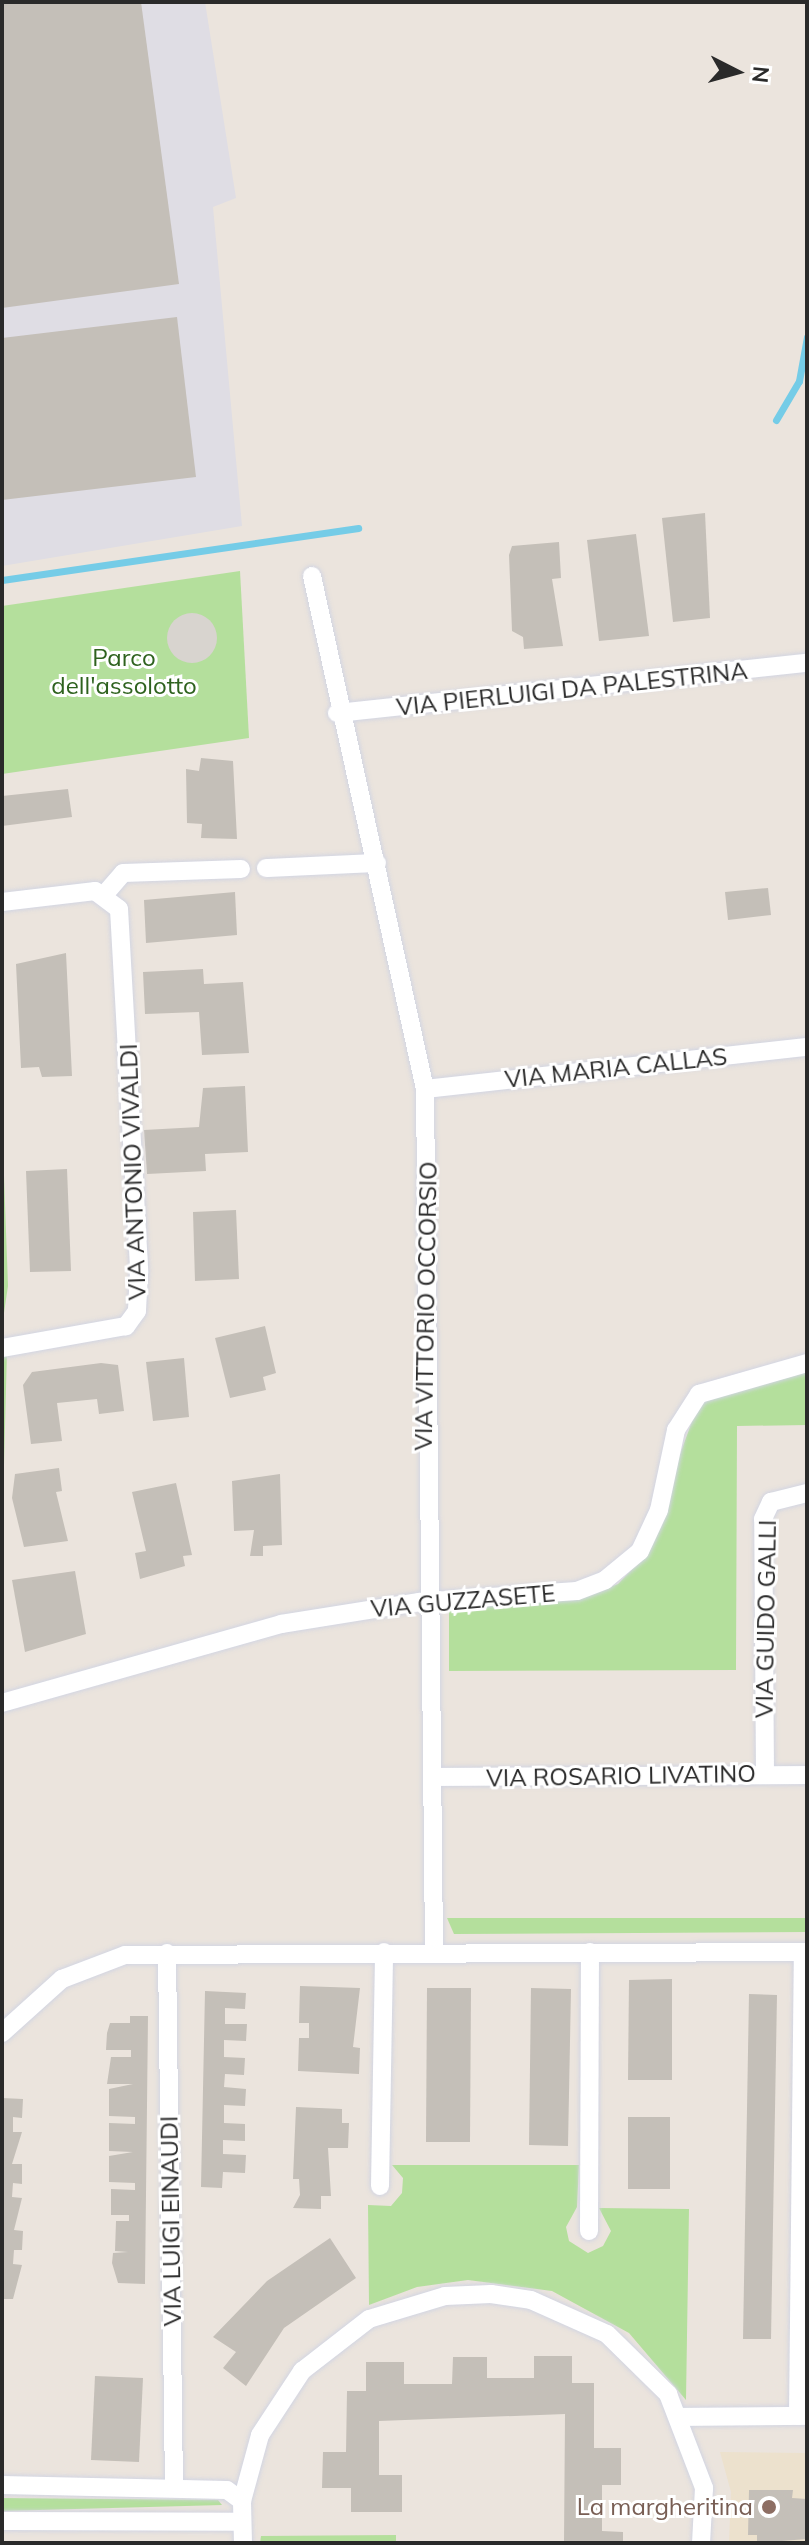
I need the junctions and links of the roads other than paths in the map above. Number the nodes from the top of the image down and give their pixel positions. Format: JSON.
{"nodes":[{"id":1,"x":312,"y":576,"type":"dead end"},
{"id":2,"x":807,"y":663,"type":"edge"},
{"id":3,"x":337,"y":713,"type":"junction"},
{"id":4,"x":377,"y":863,"type":"junction"},
{"id":5,"x":266,"y":868,"type":"dead end"},
{"id":6,"x":241,"y":869,"type":"dead end"},
{"id":7,"x":104,"y":895,"type":"junction"},
{"id":8,"x":2,"y":902,"type":"edge"},
{"id":9,"x":807,"y":1047,"type":"edge"},
{"id":10,"x":425,"y":1089,"type":"junction"},
{"id":11,"x":2,"y":1348,"type":"edge"},
{"id":12,"x":807,"y":1363,"type":"edge"},
{"id":13,"x":807,"y":1493,"type":"edge"},
{"id":14,"x":430,"y":1601,"type":"junction"},
{"id":15,"x":2,"y":1703,"type":"edge"},
{"id":16,"x":765,"y":1775,"type":"junction"},
{"id":17,"x":807,"y":1775,"type":"edge"},
{"id":18,"x":435,"y":1777,"type":"junction"},
{"id":19,"x":384,"y":1952,"type":"junction"},
{"id":20,"x":434,"y":1952,"type":"junction"},
{"id":21,"x":590,"y":1952,"type":"junction"},
{"id":22,"x":805,"y":1952,"type":"edge"},
{"id":23,"x":167,"y":1953,"type":"junction"},
{"id":24,"x":2,"y":2032,"type":"edge"},
{"id":25,"x":380,"y":2186,"type":"dead end"},
{"id":26,"x":589,"y":2231,"type":"dead end"},
{"id":27,"x":803,"y":2416,"type":"edge"},
{"id":28,"x":682,"y":2417,"type":"junction"},
{"id":29,"x":2,"y":2485,"type":"edge"},
{"id":30,"x":174,"y":2488,"type":"junction"},
{"id":31,"x":242,"y":2501,"type":"junction"},
{"id":32,"x":2,"y":2521,"type":"edge"},
{"id":33,"x":242,"y":2522,"type":"junction"},
{"id":34,"x":243,"y":2543,"type":"edge"},
{"id":35,"x":701,"y":2543,"type":"edge"}],
"edges":[{"from":1,"to":3,"type":"street","name":"VIA VITTORIO OCCORSIO"},
{"from":2,"to":3,"type":"street","name":"VIA PIERLUIGI DA PALESTRINA"},
{"from":3,"to":4,"type":"street","name":"VIA VITTORIO OCCORSIO"},
{"from":4,"to":5,"type":"street"},
{"from":4,"to":10,"type":"street","name":"VIA VITTORIO OCCORSIO"},
{"from":6,"to":7,"type":"street"},
{"from":7,"to":8,"type":"street"},
{"from":7,"to":11,"type":"street","name":"VIA ANTONIO VIVALDI"},
{"from":9,"to":10,"type":"street","name":"VIA MARIA CALLAS"},
{"from":10,"to":14,"type":"street","name":"VIA VITTORIO OCCORSIO"},
{"from":12,"to":14,"type":"street","name":"VIA GUZZASETE"},
{"from":13,"to":16,"type":"street","name":"VIA GUIDO GALLI"},
{"from":14,"to":15,"type":"street","name":"VIA GUZZASETE"},
{"from":14,"to":18,"type":"street","name":"VIA VITTORIO OCCORSIO"},
{"from":16,"to":17,"type":"street","name":"VIA ROSARIO LIVATINO"},
{"from":16,"to":18,"type":"street","name":"VIA ROSARIO LIVATINO"},
{"from":18,"to":20,"type":"street","name":"VIA VITTORIO OCCORSIO"},
{"from":19,"to":20,"type":"street"},
{"from":19,"to":23,"type":"street"},
{"from":19,"to":25,"type":"street"},
{"from":20,"to":21,"type":"street"},
{"from":21,"to":22,"type":"street"},
{"from":21,"to":26,"type":"street"},
{"from":22,"to":27,"type":"street"},
{"from":23,"to":24,"type":"street"},
{"from":23,"to":30,"type":"street","name":"VIA LUIGI EINAUDI"},
{"from":27,"to":28,"type":"street"},
{"from":28,"to":31,"type":"street"},
{"from":28,"to":35,"type":"street"},
{"from":29,"to":30,"type":"street"},
{"from":30,"to":31,"type":"street"},
{"from":31,"to":33,"type":"street"},
{"from":32,"to":33,"type":"street"},
{"from":33,"to":34,"type":"street"}]}
